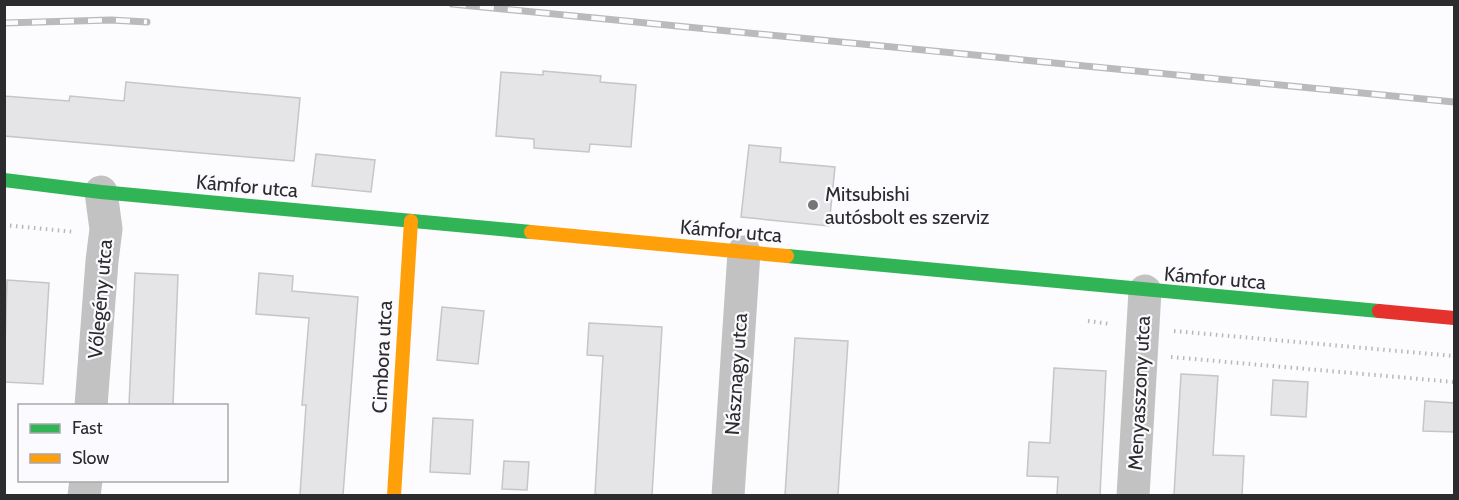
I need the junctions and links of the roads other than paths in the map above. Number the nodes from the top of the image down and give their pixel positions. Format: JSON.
{"nodes":[{"id":1,"x":4,"y":180,"type":"edge"},
{"id":2,"x":101,"y":192,"type":"junction"},
{"id":3,"x":411,"y":221,"type":"junction"},
{"id":4,"x":744,"y":252,"type":"junction"},
{"id":5,"x":1145,"y":291,"type":"junction"},
{"id":6,"x":1455,"y":318,"type":"edge"},
{"id":7,"x":91,"y":404,"type":"edge"},
{"id":8,"x":394,"y":495,"type":"edge"},
{"id":9,"x":728,"y":495,"type":"edge"},
{"id":10,"x":1133,"y":495,"type":"edge"}],
"edges":[{"from":1,"to":2,"type":"street","name":"Kámfor utca"},
{"from":2,"to":3,"type":"street","name":"Kámfor utca"},
{"from":2,"to":7,"type":"street","name":"Vőlegény utca"},
{"from":3,"to":4,"type":"street","name":"Kámfor utca"},
{"from":3,"to":8,"type":"street","name":"Cimbora utca"},
{"from":4,"to":5,"type":"street","name":"Kámfor utca"},
{"from":4,"to":9,"type":"street","name":"Násznagy utca"},
{"from":5,"to":6,"type":"street","name":"Kámfor utca"},
{"from":5,"to":10,"type":"street","name":"Menyasszony utca"}]}
